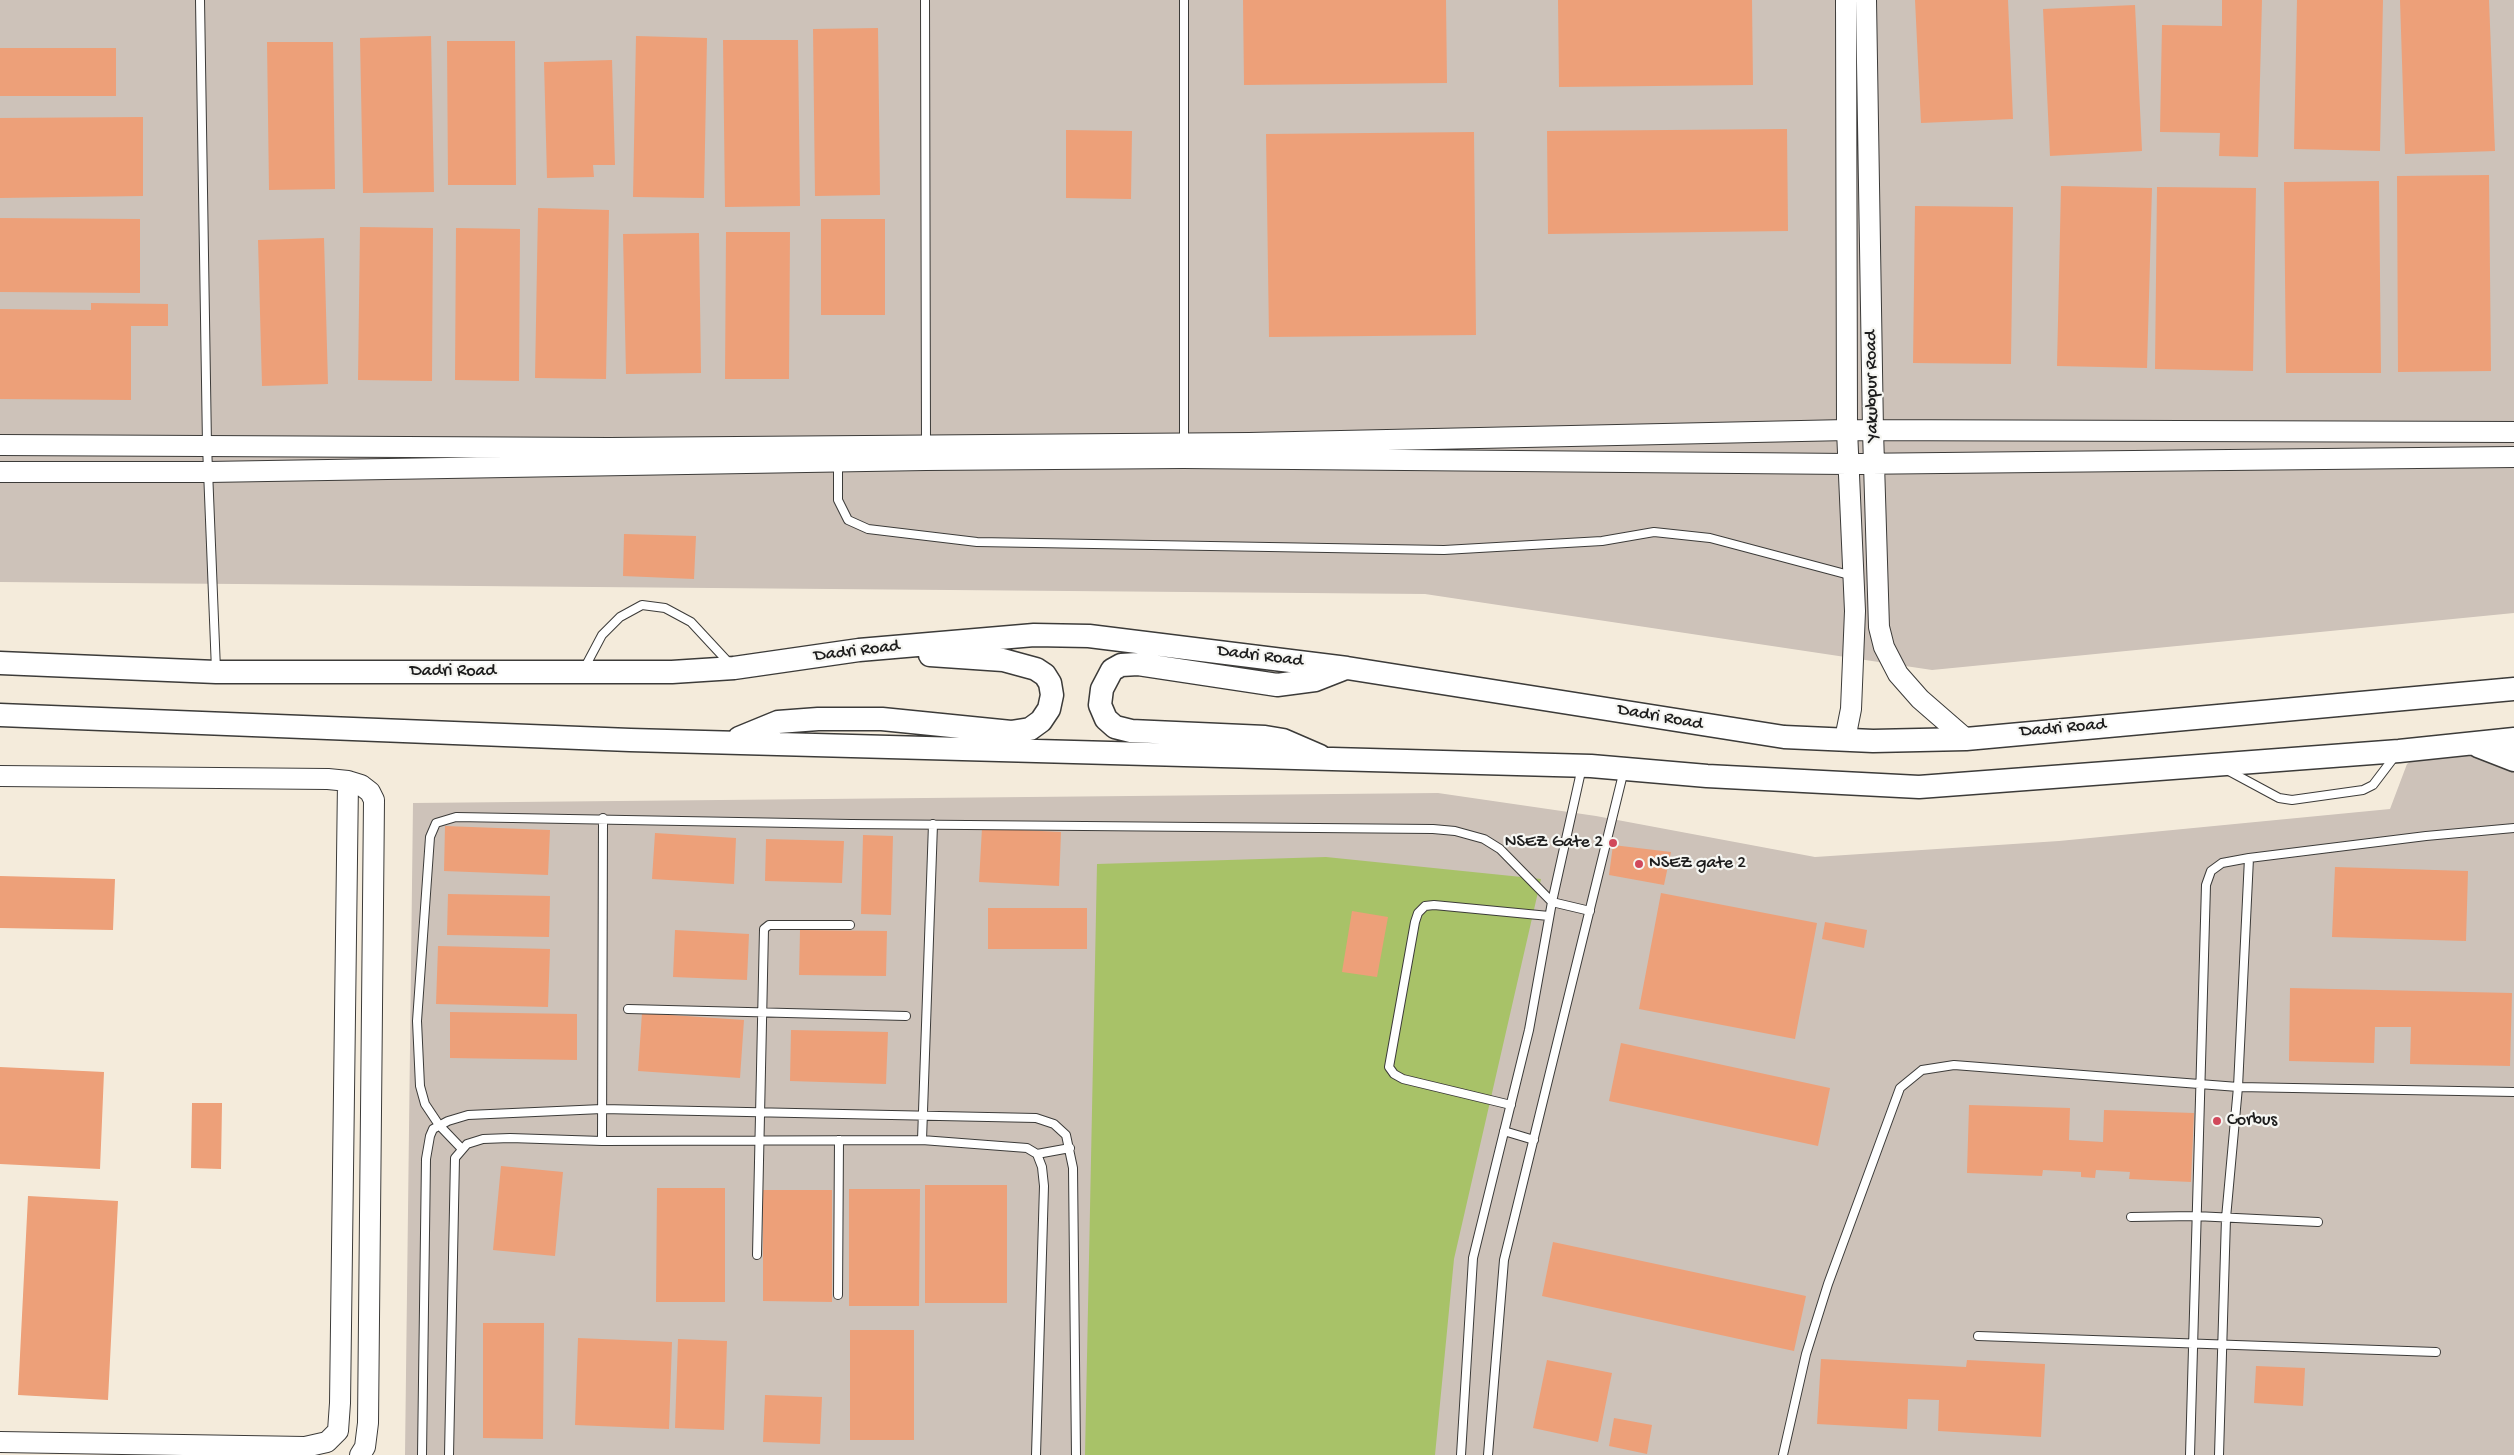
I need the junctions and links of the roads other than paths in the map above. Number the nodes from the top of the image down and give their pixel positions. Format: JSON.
{"nodes":[{"id":1,"x":200,"y":0,"type":"edge"},
{"id":2,"x":925,"y":0,"type":"edge"},
{"id":3,"x":1184,"y":0,"type":"edge"},
{"id":4,"x":1846,"y":0,"type":"edge"},
{"id":5,"x":1866,"y":0,"type":"edge"},
{"id":6,"x":1847,"y":430,"type":"junction"},
{"id":7,"x":1873,"y":431,"type":"junction"},
{"id":8,"x":2514,"y":432,"type":"edge"},
{"id":9,"x":0,"y":445,"type":"edge"},
{"id":10,"x":207,"y":445,"type":"junction"},
{"id":11,"x":1183,"y":451,"type":"junction"},
{"id":12,"x":926,"y":452,"type":"junction"},
{"id":13,"x":2514,"y":457,"type":"edge"},
{"id":14,"x":838,"y":461,"type":"junction"},
{"id":15,"x":1848,"y":464,"type":"junction"},
{"id":16,"x":1874,"y":464,"type":"junction"},
{"id":17,"x":0,"y":472,"type":"edge"},
{"id":18,"x":208,"y":472,"type":"junction"},
{"id":19,"x":1853,"y":576,"type":"junction"},
{"id":20,"x":859,"y":650,"type":"junction"},
{"id":21,"x":0,"y":663,"type":"edge"},
{"id":22,"x":734,"y":668,"type":"junction"},
{"id":23,"x":1347,"y":668,"type":"junction"},
{"id":24,"x":216,"y":672,"type":"junction"},
{"id":25,"x":582,"y":673,"type":"junction"},
{"id":26,"x":2514,"y":689,"type":"edge"},
{"id":27,"x":0,"y":715,"type":"edge"},
{"id":28,"x":1966,"y":738,"type":"junction"},
{"id":29,"x":1845,"y":739,"type":"junction"},
{"id":30,"x":2514,"y":740,"type":"edge"},
{"id":31,"x":730,"y":741,"type":"junction"},
{"id":32,"x":2472,"y":744,"type":"junction"},
{"id":33,"x":2399,"y":751,"type":"junction"},
{"id":34,"x":2514,"y":760,"type":"edge"},
{"id":35,"x":1330,"y":761,"type":"junction"},
{"id":36,"x":2214,"y":764,"type":"junction"},
{"id":37,"x":1582,"y":766,"type":"junction"},
{"id":38,"x":1625,"y":768,"type":"junction"},
{"id":39,"x":0,"y":776,"type":"edge"},
{"id":40,"x":348,"y":781,"type":"junction"},
{"id":41,"x":603,"y":818,"type":"junction"},
{"id":42,"x":933,"y":824,"type":"junction"},
{"id":43,"x":2514,"y":828,"type":"edge"},
{"id":44,"x":2249,"y":858,"type":"junction"},
{"id":45,"x":1552,"y":902,"type":"junction"},
{"id":46,"x":1590,"y":911,"type":"junction"},
{"id":47,"x":1549,"y":916,"type":"junction"},
{"id":48,"x":850,"y":925,"type":"dead end"},
{"id":49,"x":628,"y":1009,"type":"dead end"},
{"id":50,"x":762,"y":1011,"type":"junction"},
{"id":51,"x":906,"y":1016,"type":"dead end"},
{"id":52,"x":2202,"y":1085,"type":"junction"},
{"id":53,"x":2238,"y":1087,"type":"junction"},
{"id":54,"x":2514,"y":1092,"type":"edge"},
{"id":55,"x":1510,"y":1105,"type":"junction"},
{"id":56,"x":344,"y":1109,"type":"junction"},
{"id":57,"x":602,"y":1109,"type":"junction"},
{"id":58,"x":371,"y":1110,"type":"junction"},
{"id":59,"x":760,"y":1111,"type":"junction"},
{"id":60,"x":922,"y":1115,"type":"junction"},
{"id":61,"x":439,"y":1125,"type":"junction"},
{"id":62,"x":1504,"y":1132,"type":"junction"},
{"id":63,"x":839,"y":1140,"type":"junction"},
{"id":64,"x":922,"y":1140,"type":"junction"},
{"id":65,"x":1534,"y":1140,"type":"junction"},
{"id":66,"x":602,"y":1141,"type":"junction"},
{"id":67,"x":760,"y":1141,"type":"junction"},
{"id":68,"x":1070,"y":1148,"type":"junction"},
{"id":69,"x":462,"y":1149,"type":"junction"},
{"id":70,"x":1037,"y":1154,"type":"junction"},
{"id":71,"x":2195,"y":1216,"type":"junction"},
{"id":72,"x":2131,"y":1217,"type":"dead end"},
{"id":73,"x":2226,"y":1218,"type":"junction"},
{"id":74,"x":2318,"y":1222,"type":"dead end"},
{"id":75,"x":757,"y":1255,"type":"dead end"},
{"id":76,"x":838,"y":1295,"type":"dead end"},
{"id":77,"x":1978,"y":1336,"type":"dead end"},
{"id":78,"x":2192,"y":1345,"type":"junction"},
{"id":79,"x":2222,"y":1345,"type":"junction"},
{"id":80,"x":2436,"y":1352,"type":"dead end"},
{"id":81,"x":338,"y":1431,"type":"junction"},
{"id":82,"x":0,"y":1442,"type":"edge"},
{"id":83,"x":365,"y":1452,"type":"edge"},
{"id":84,"x":422,"y":1455,"type":"edge"},
{"id":85,"x":449,"y":1455,"type":"edge"},
{"id":86,"x":1036,"y":1455,"type":"edge"},
{"id":87,"x":1076,"y":1455,"type":"edge"},
{"id":88,"x":1461,"y":1455,"type":"edge"},
{"id":89,"x":1488,"y":1455,"type":"edge"},
{"id":90,"x":1783,"y":1455,"type":"edge"},
{"id":91,"x":2190,"y":1455,"type":"edge"},
{"id":92,"x":2219,"y":1455,"type":"edge"}],
"edges":[{"from":1,"to":10,"type":"lane"},
{"from":2,"to":12,"type":"lane"},
{"from":3,"to":11,"type":"lane"},
{"from":4,"to":6,"type":"street","name":"Yakubpur Road"},
{"from":5,"to":7,"type":"street","name":"Yakubpur Road"},
{"from":6,"to":7,"type":"street"},
{"from":6,"to":11,"type":"street"},
{"from":6,"to":15,"type":"street","name":"Yakubpur Road"},
{"from":7,"to":8,"type":"street"},
{"from":7,"to":16,"type":"street","name":"Yakubpur Road"},
{"from":9,"to":10,"type":"street"},
{"from":10,"to":12,"type":"street"},
{"from":10,"to":18,"type":"lane"},
{"from":11,"to":12,"type":"street"},
{"from":11,"to":15,"type":"street"},
{"from":12,"to":14,"type":"street"},
{"from":13,"to":16,"type":"street"},
{"from":14,"to":18,"type":"street"},
{"from":14,"to":19,"type":"lane"},
{"from":15,"to":16,"type":"street"},
{"from":15,"to":19,"type":"street","name":"Yakubpur Road"},
{"from":16,"to":28,"type":"street","name":"Yakubpur Road"},
{"from":17,"to":18,"type":"street"},
{"from":18,"to":24,"type":"lane"},
{"from":19,"to":29,"type":"street","name":"Yakubpur Road"},
{"from":20,"to":22,"type":"main road","name":"Dadri Road"},
{"from":20,"to":23,"type":"main road","name":"Dadri Road"},
{"from":20,"to":31,"type":"main road"},
{"from":21,"to":24,"type":"main road","name":"Dadri Road"},
{"from":22,"to":25,"type":"main road","name":"Dadri Road"},
{"from":22,"to":25,"type":"lane"},
{"from":23,"to":29,"type":"main road","name":"Dadri Road"},
{"from":23,"to":35,"type":"main road"},
{"from":24,"to":25,"type":"main road","name":"Dadri Road"},
{"from":26,"to":28,"type":"main road","name":"Dadri Road"},
{"from":27,"to":31,"type":"main road"},
{"from":28,"to":29,"type":"main road","name":"Dadri Road"},
{"from":30,"to":32,"type":"main road"},
{"from":31,"to":35,"type":"main road"},
{"from":32,"to":33,"type":"main road"},
{"from":32,"to":34,"type":"main road"},
{"from":33,"to":36,"type":"main road"},
{"from":33,"to":36,"type":"lane"},
{"from":35,"to":37,"type":"main road"},
{"from":36,"to":38,"type":"main road"},
{"from":37,"to":38,"type":"main road"},
{"from":37,"to":45,"type":"lane"},
{"from":38,"to":46,"type":"lane"},
{"from":39,"to":40,"type":"street"},
{"from":40,"to":56,"type":"street"},
{"from":40,"to":58,"type":"street"},
{"from":41,"to":42,"type":"lane"},
{"from":41,"to":57,"type":"lane"},
{"from":41,"to":61,"type":"lane"},
{"from":42,"to":45,"type":"lane"},
{"from":42,"to":60,"type":"lane"},
{"from":43,"to":44,"type":"lane"},
{"from":44,"to":52,"type":"lane"},
{"from":44,"to":53,"type":"lane"},
{"from":45,"to":46,"type":"lane"},
{"from":45,"to":47,"type":"lane"},
{"from":46,"to":65,"type":"lane"},
{"from":47,"to":55,"type":"lane"},
{"from":47,"to":55,"type":"lane"},
{"from":48,"to":50,"type":"lane"},
{"from":49,"to":50,"type":"lane"},
{"from":50,"to":51,"type":"lane"},
{"from":50,"to":59,"type":"lane"},
{"from":52,"to":53,"type":"lane"},
{"from":52,"to":71,"type":"lane"},
{"from":52,"to":90,"type":"lane"},
{"from":53,"to":54,"type":"lane"},
{"from":53,"to":73,"type":"lane"},
{"from":55,"to":62,"type":"lane"},
{"from":56,"to":58,"type":"street"},
{"from":56,"to":81,"type":"street"},
{"from":57,"to":59,"type":"lane"},
{"from":57,"to":61,"type":"lane"},
{"from":57,"to":66,"type":"lane"},
{"from":58,"to":83,"type":"street"},
{"from":59,"to":60,"type":"lane"},
{"from":59,"to":67,"type":"lane"},
{"from":60,"to":64,"type":"lane"},
{"from":60,"to":68,"type":"lane"},
{"from":61,"to":69,"type":"lane"},
{"from":61,"to":84,"type":"lane"},
{"from":62,"to":65,"type":"lane"},
{"from":62,"to":88,"type":"lane"},
{"from":63,"to":64,"type":"lane"},
{"from":63,"to":67,"type":"lane"},
{"from":63,"to":76,"type":"lane"},
{"from":64,"to":70,"type":"lane"},
{"from":65,"to":89,"type":"lane"},
{"from":66,"to":67,"type":"lane"},
{"from":66,"to":69,"type":"lane"},
{"from":67,"to":75,"type":"lane"},
{"from":68,"to":70,"type":"lane"},
{"from":68,"to":87,"type":"lane"},
{"from":69,"to":85,"type":"lane"},
{"from":70,"to":86,"type":"lane"},
{"from":71,"to":72,"type":"lane"},
{"from":71,"to":73,"type":"lane"},
{"from":71,"to":78,"type":"lane"},
{"from":73,"to":74,"type":"lane"},
{"from":73,"to":79,"type":"lane"},
{"from":77,"to":78,"type":"lane"},
{"from":78,"to":79,"type":"lane"},
{"from":78,"to":91,"type":"lane"},
{"from":79,"to":80,"type":"lane"},
{"from":79,"to":92,"type":"lane"},
{"from":81,"to":82,"type":"street"},
{"from":81,"to":83,"type":"street"}]}
